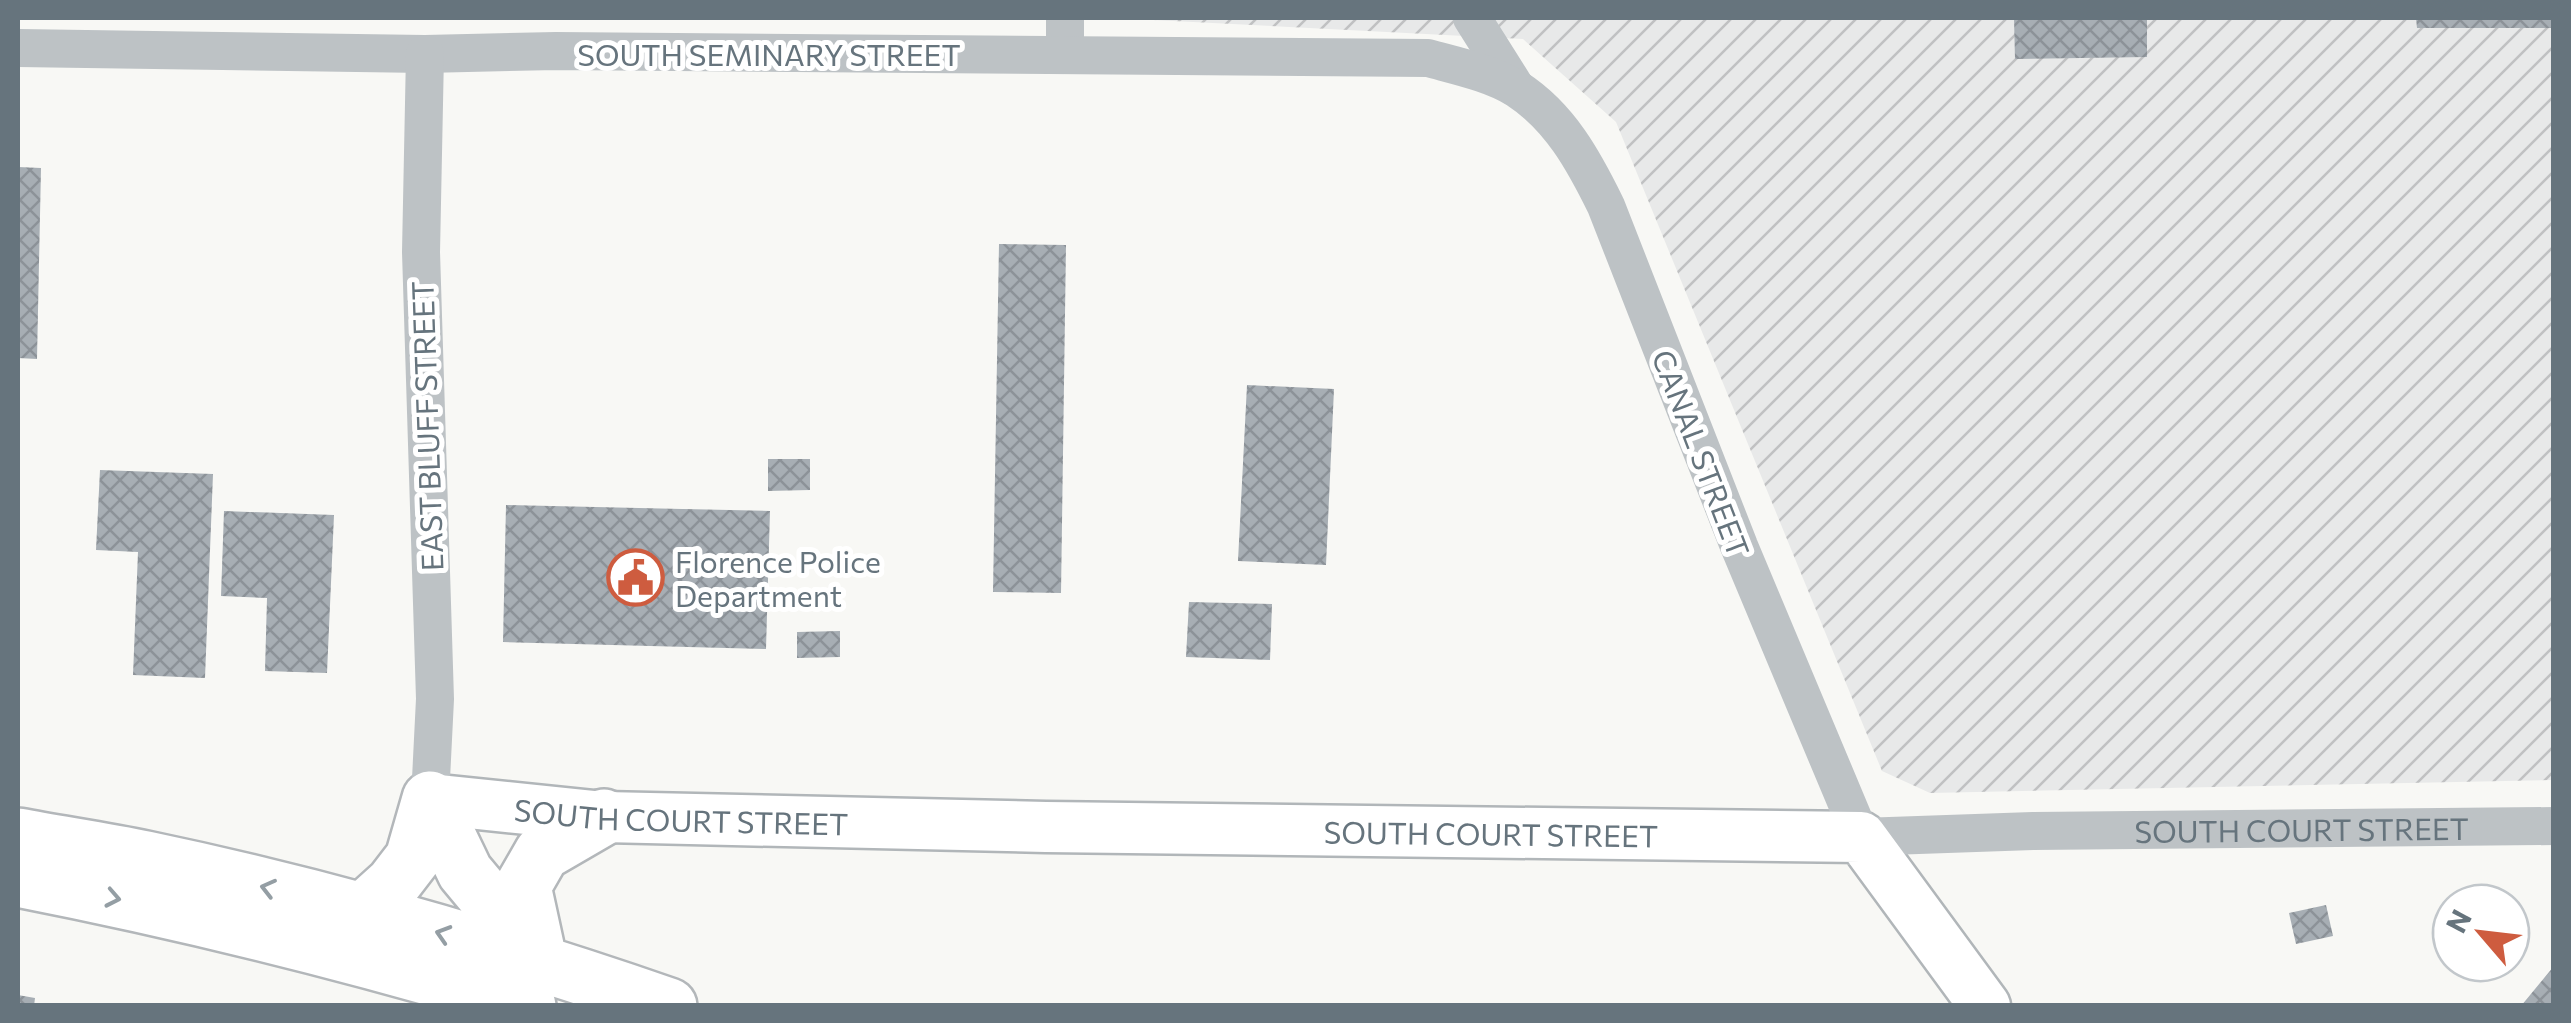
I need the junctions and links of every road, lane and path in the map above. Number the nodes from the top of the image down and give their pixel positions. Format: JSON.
{"nodes":[{"id":1,"x":1065,"y":18,"type":"edge"},
{"id":2,"x":1472,"y":18,"type":"edge"},
{"id":3,"x":18,"y":48,"type":"edge"},
{"id":4,"x":425,"y":54,"type":"junction"},
{"id":5,"x":1065,"y":56,"type":"junction"},
{"id":6,"x":1516,"y":88,"type":"junction"},
{"id":7,"x":430,"y":799,"type":"junction"},
{"id":8,"x":604,"y":818,"type":"junction"},
{"id":9,"x":2554,"y":826,"type":"edge"},
{"id":10,"x":18,"y":836,"type":"edge"},
{"id":11,"x":1861,"y":837,"type":"junction"},
{"id":12,"x":18,"y":879,"type":"edge"},
{"id":13,"x":362,"y":912,"type":"junction"},
{"id":14,"x":534,"y":984,"type":"edge"},
{"id":15,"x":422,"y":990,"type":"edge"},
{"id":16,"x":669,"y":1006,"type":"edge"},
{"id":17,"x":1985,"y":1006,"type":"edge"}],
"edges":[{"from":1,"to":5,"type":"street"},
{"from":2,"to":6,"type":"street"},
{"from":3,"to":4,"type":"street","name":"SOUTH SEMINARY STREET"},
{"from":4,"to":5,"type":"street","name":"SOUTH SEMINARY STREET"},
{"from":4,"to":7,"type":"street","name":"EAST BLUFF STREET"},
{"from":5,"to":6,"type":"street","name":"SOUTH SEMINARY STREET"},
{"from":6,"to":11,"type":"street","name":"CANAL STREET"},
{"from":7,"to":8,"type":"main road","name":"SOUTH COURT STREET"},
{"from":7,"to":13,"type":"highway"},
{"from":7,"to":14,"type":"highway"},
{"from":8,"to":11,"type":"main road","name":"SOUTH COURT STREET"},
{"from":8,"to":14,"type":"highway"},
{"from":9,"to":11,"type":"street","name":"SOUTH COURT STREET"},
{"from":13,"to":10,"type":"highway","one_way":true},
{"from":11,"to":17,"type":"main road"},
{"from":12,"to":15,"type":"highway","one_way":true},
{"from":14,"to":13,"type":"highway","one_way":true},
{"from":14,"to":15,"type":"highway"},
{"from":14,"to":16,"type":"highway"}]}
